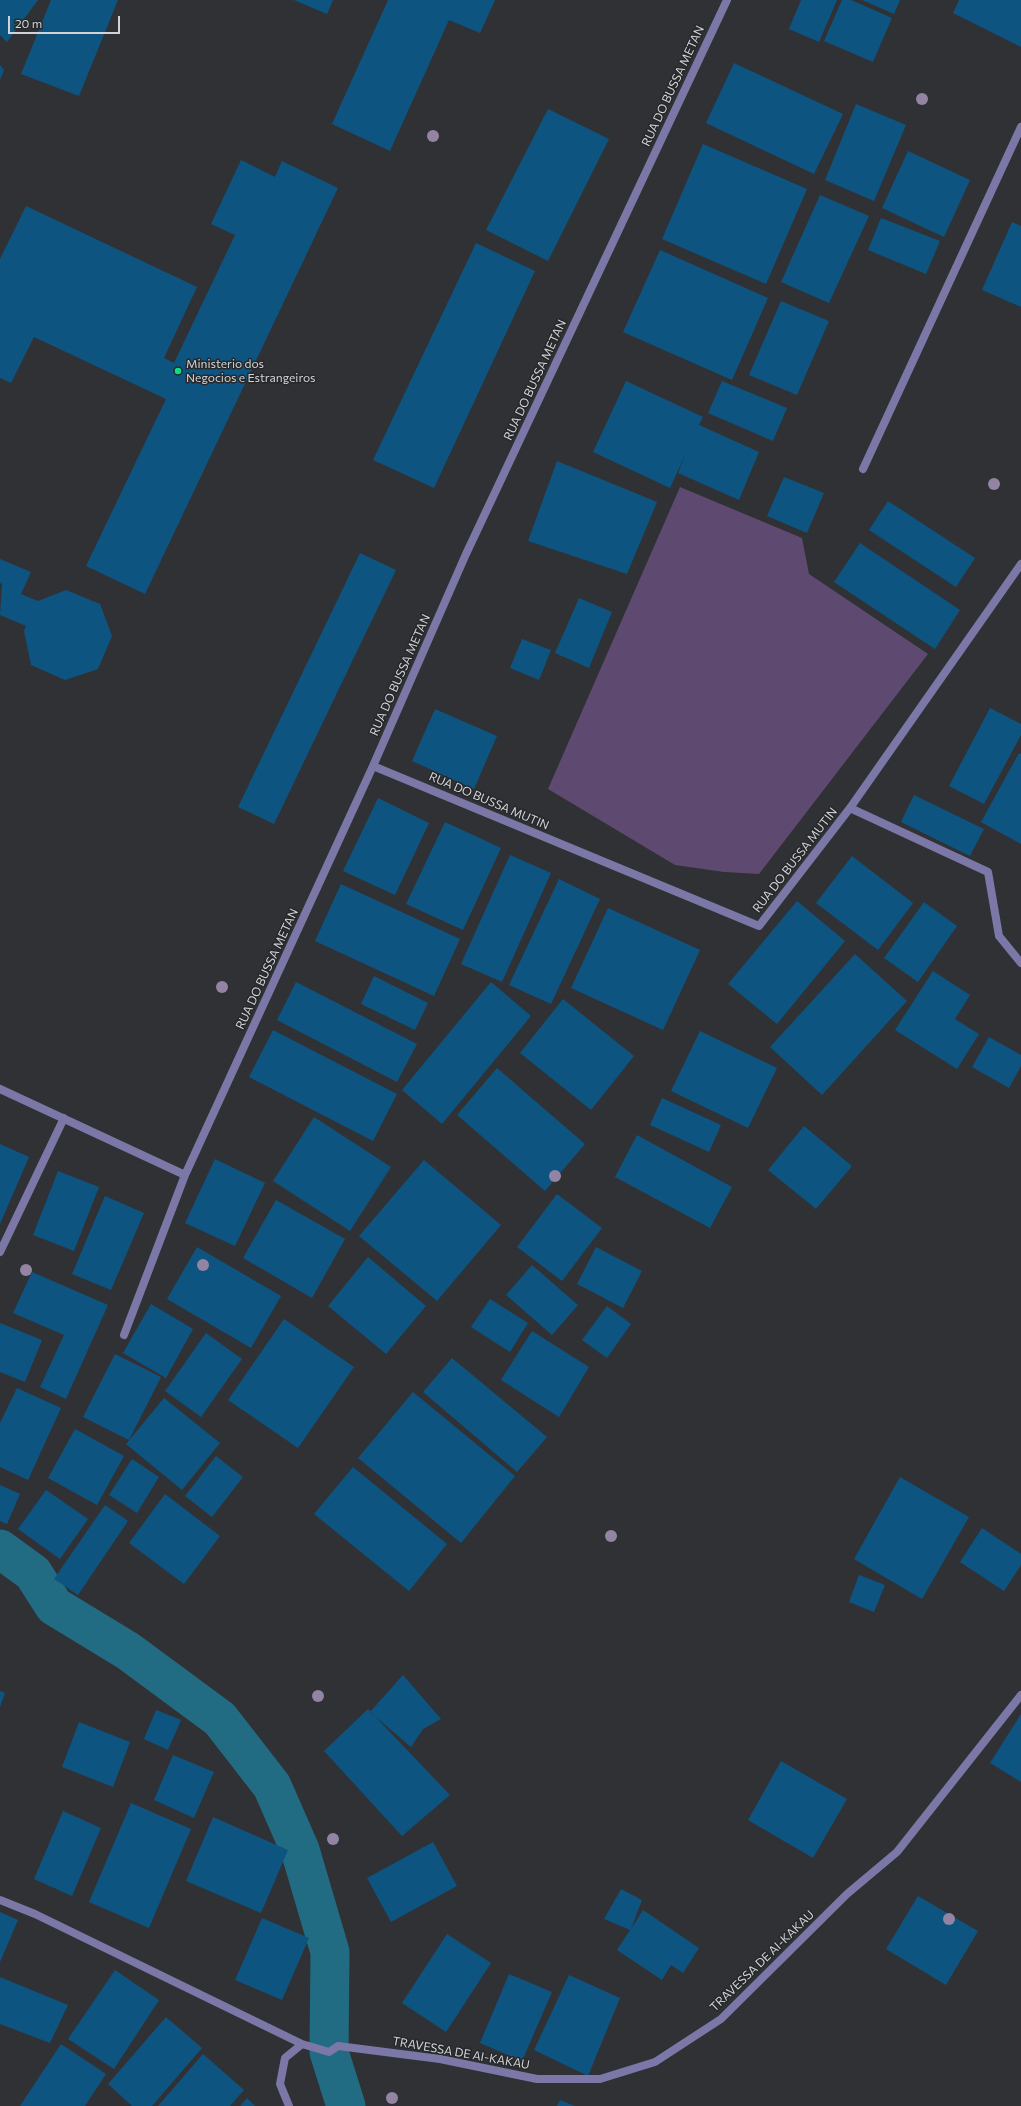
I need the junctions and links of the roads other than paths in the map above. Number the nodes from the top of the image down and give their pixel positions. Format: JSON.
{"nodes":[{"id":1,"x":727,"y":0,"type":"edge"},
{"id":2,"x":1021,"y":127,"type":"edge"},
{"id":3,"x":863,"y":469,"type":"dead end"},
{"id":4,"x":1021,"y":564,"type":"edge"},
{"id":5,"x":373,"y":766,"type":"junction"},
{"id":6,"x":850,"y":808,"type":"junction"},
{"id":7,"x":1021,"y":963,"type":"edge"},
{"id":8,"x":0,"y":1089,"type":"edge"},
{"id":9,"x":64,"y":1118,"type":"junction"},
{"id":10,"x":185,"y":1175,"type":"junction"},
{"id":11,"x":0,"y":1252,"type":"edge"},
{"id":12,"x":124,"y":1335,"type":"dead end"},
{"id":13,"x":1021,"y":1695,"type":"edge"},
{"id":14,"x":0,"y":1900,"type":"edge"},
{"id":15,"x":302,"y":2044,"type":"junction"},
{"id":16,"x":289,"y":2106,"type":"edge"}],
"edges":[{"from":1,"to":5,"type":"street","name":"RUA DO BUSSA METAN"},
{"from":2,"to":3,"type":"street"},
{"from":4,"to":6,"type":"street","name":"RUA DO BUSSA MUTIN"},
{"from":5,"to":6,"type":"street","name":"RUA DO BUSSA MUTIN"},
{"from":5,"to":10,"type":"street","name":"RUA DO BUSSA METAN"},
{"from":6,"to":7,"type":"street"},
{"from":8,"to":9,"type":"street"},
{"from":9,"to":10,"type":"street"},
{"from":9,"to":11,"type":"street"},
{"from":10,"to":12,"type":"street","name":"RUA DO BUSSA METAN"},
{"from":13,"to":15,"type":"street","name":"TRAVESSA DE AI-KAKAU"},
{"from":14,"to":15,"type":"street"},
{"from":15,"to":16,"type":"street"}]}
